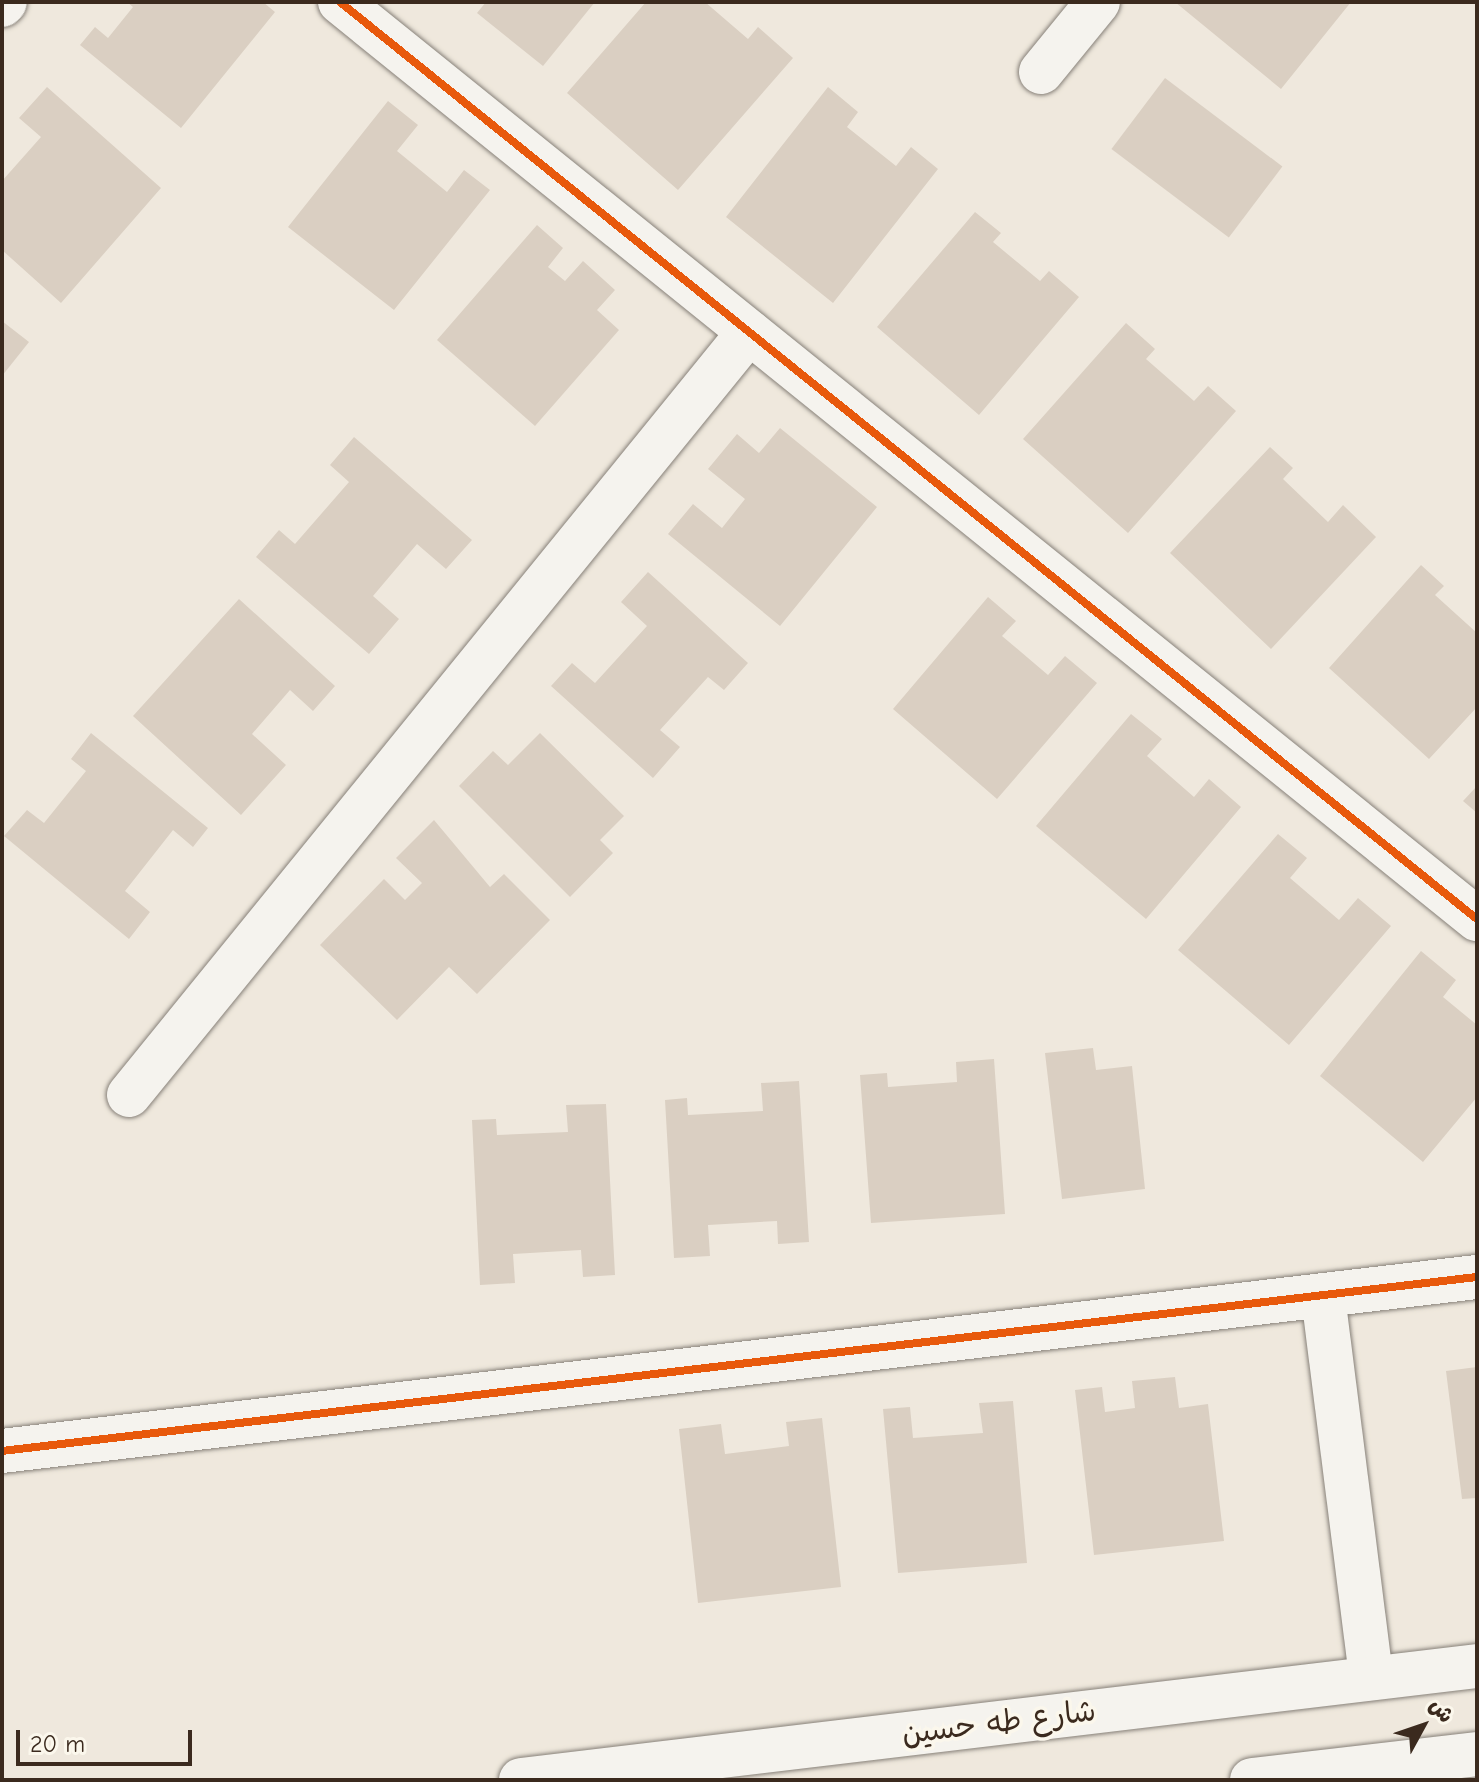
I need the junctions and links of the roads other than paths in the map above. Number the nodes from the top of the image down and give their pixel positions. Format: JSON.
{"nodes":[{"id":1,"x":340,"y":2,"type":"edge"},
{"id":2,"x":1098,"y":2,"type":"edge"},
{"id":3,"x":1041,"y":72,"type":"dead end"},
{"id":4,"x":749,"y":332,"type":"junction"},
{"id":5,"x":1477,"y":919,"type":"edge"},
{"id":6,"x":129,"y":1095,"type":"dead end"},
{"id":7,"x":1477,"y":1277,"type":"edge"},
{"id":8,"x":1323,"y":1296,"type":"junction"},
{"id":9,"x":2,"y":1451,"type":"edge"},
{"id":10,"x":1477,"y":1666,"type":"edge"},
{"id":11,"x":1371,"y":1678,"type":"junction"},
{"id":12,"x":1477,"y":1754,"type":"edge"},
{"id":13,"x":794,"y":1764,"type":"edge"},
{"id":14,"x":714,"y":1769,"type":"edge"},
{"id":15,"x":521,"y":1780,"type":"edge"},
{"id":16,"x":1252,"y":1780,"type":"edge"}],
"edges":[{"from":1,"to":4,"type":"street"},
{"from":2,"to":3,"type":"street"},
{"from":4,"to":5,"type":"street"},
{"from":4,"to":6,"type":"street"},
{"from":7,"to":8,"type":"street"},
{"from":8,"to":9,"type":"street"},
{"from":8,"to":11,"type":"street"},
{"from":10,"to":11,"type":"street","name":"شارع طه حسين"},
{"from":11,"to":13,"type":"street","name":"شارع طه حسين"},
{"from":12,"to":16,"type":"street"},
{"from":13,"to":14,"type":"street","name":"شارع طه حسين"},
{"from":14,"to":15,"type":"street","name":"شارع طه حسين"}]}
